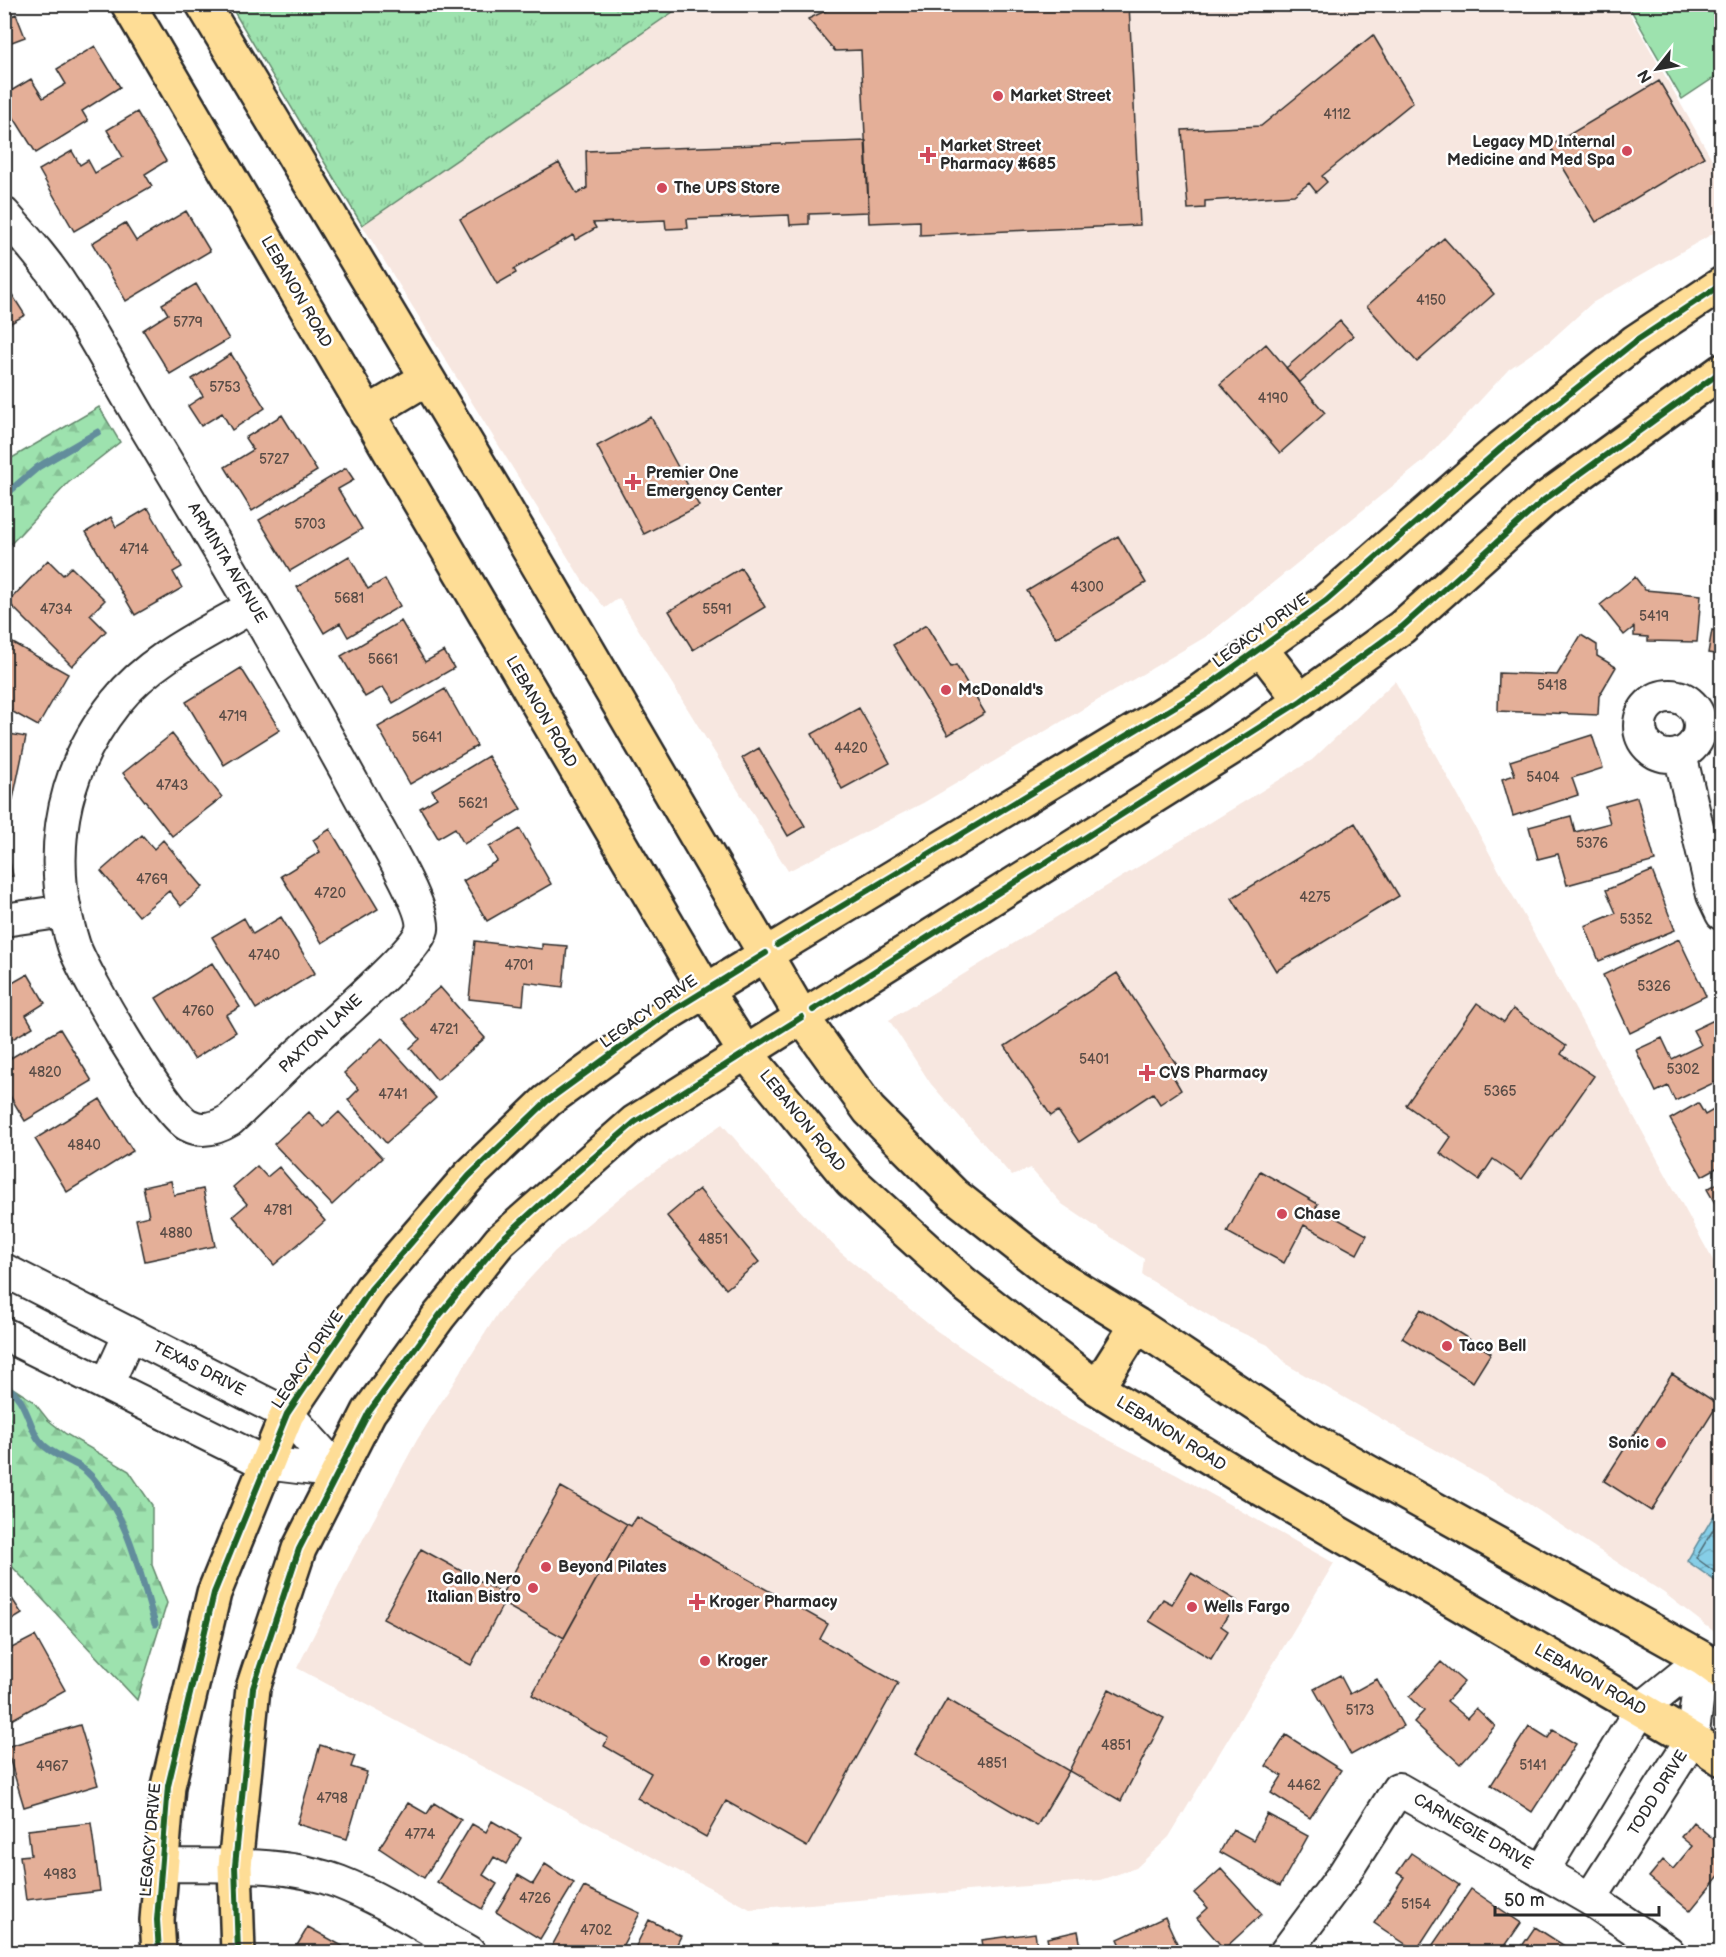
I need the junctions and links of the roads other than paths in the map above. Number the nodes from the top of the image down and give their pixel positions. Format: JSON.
{"nodes":[{"id":1,"x":128,"y":4,"type":"edge"},
{"id":2,"x":203,"y":4,"type":"edge"},
{"id":3,"x":4,"y":214,"type":"edge"},
{"id":4,"x":1722,"y":284,"type":"edge"},
{"id":5,"x":1722,"y":371,"type":"edge"},
{"id":6,"x":427,"y":378,"type":"junction"},
{"id":7,"x":367,"y":414,"type":"junction"},
{"id":8,"x":253,"y":606,"type":"junction"},
{"id":9,"x":1261,"y":649,"type":"junction"},
{"id":10,"x":1301,"y":701,"type":"junction"},
{"id":11,"x":1680,"y":754,"type":"dead end"},
{"id":12,"x":64,"y":911,"type":"junction"},
{"id":13,"x":1722,"y":914,"type":"edge"},
{"id":14,"x":4,"y":920,"type":"edge"},
{"id":15,"x":422,"y":927,"type":"joint"},
{"id":16,"x":766,"y":952,"type":"junction"},
{"id":17,"x":705,"y":989,"type":"junction"},
{"id":18,"x":802,"y":1017,"type":"junction"},
{"id":19,"x":745,"y":1052,"type":"junction"},
{"id":20,"x":4,"y":1270,"type":"edge"},
{"id":21,"x":1137,"y":1325,"type":"junction"},
{"id":22,"x":4,"y":1334,"type":"edge"},
{"id":23,"x":130,"y":1334,"type":"junction"},
{"id":24,"x":107,"y":1384,"type":"junction"},
{"id":25,"x":1097,"y":1388,"type":"junction"},
{"id":26,"x":287,"y":1414,"type":"junction"},
{"id":27,"x":265,"y":1463,"type":"junction"},
{"id":28,"x":339,"y":1472,"type":"junction"},
{"id":29,"x":1712,"y":1666,"type":"edge"},
{"id":30,"x":1641,"y":1709,"type":"junction"},
{"id":31,"x":1692,"y":1739,"type":"junction"},
{"id":32,"x":1722,"y":1759,"type":"edge"},
{"id":33,"x":162,"y":1865,"type":"junction"},
{"id":34,"x":235,"y":1866,"type":"junction"},
{"id":35,"x":1542,"y":1872,"type":"junction"},
{"id":36,"x":1590,"y":1899,"type":"junction"},
{"id":37,"x":159,"y":1953,"type":"edge"},
{"id":38,"x":238,"y":1953,"type":"edge"},
{"id":39,"x":469,"y":1953,"type":"edge"},
{"id":40,"x":1286,"y":1953,"type":"edge"},
{"id":41,"x":1668,"y":1953,"type":"edge"}],
"edges":[{"from":1,"to":7,"type":"main road","name":"LEBANON ROAD"},
{"from":2,"to":6,"type":"main road"},
{"from":3,"to":8,"type":"street","name":"ARMINTA AVENUE"},
{"from":4,"to":9,"type":"main road","name":"LEGACY DRIVE"},
{"from":5,"to":10,"type":"main road"},
{"from":6,"to":7,"type":"main road"},
{"from":6,"to":16,"type":"main road"},
{"from":7,"to":17,"type":"main road","name":"LEBANON ROAD"},
{"from":8,"to":12,"type":"street"},
{"from":8,"to":15,"type":"street","name":"ARMINTA AVENUE"},
{"from":9,"to":10,"type":"main road"},
{"from":9,"to":16,"type":"main road","name":"LEGACY DRIVE"},
{"from":10,"to":18,"type":"main road"},
{"from":11,"to":13,"type":"street"},
{"from":12,"to":14,"type":"street"},
{"from":12,"to":15,"type":"street","name":"PAXTON LANE"},
{"from":16,"to":17,"type":"main road","name":"LEGACY DRIVE"},
{"from":16,"to":18,"type":"main road"},
{"from":17,"to":19,"type":"main road","name":"LEBANON ROAD"},
{"from":17,"to":26,"type":"main road","name":"LEGACY DRIVE"},
{"from":18,"to":19,"type":"main road"},
{"from":18,"to":21,"type":"main road"},
{"from":19,"to":25,"type":"main road","name":"LEBANON ROAD"},
{"from":19,"to":28,"type":"main road"},
{"from":20,"to":23,"type":"street","name":"TEXAS DRIVE"},
{"from":21,"to":25,"type":"main road"},
{"from":21,"to":29,"type":"main road"},
{"from":22,"to":24,"type":"street"},
{"from":23,"to":24,"type":"street"},
{"from":23,"to":26,"type":"street","name":"TEXAS DRIVE"},
{"from":24,"to":27,"type":"street"},
{"from":25,"to":30,"type":"main road","name":"LEBANON ROAD"},
{"from":26,"to":27,"type":"main road","name":"LEGACY DRIVE"},
{"from":26,"to":28,"type":"street","name":"TEXAS DRIVE"},
{"from":27,"to":28,"type":"street"},
{"from":27,"to":33,"type":"main road","name":"LEGACY DRIVE"},
{"from":28,"to":34,"type":"main road"},
{"from":29,"to":30,"type":"street"},
{"from":29,"to":31,"type":"street","name":"TODD DRIVE"},
{"from":30,"to":31,"type":"main road","name":"LEBANON ROAD"},
{"from":30,"to":35,"type":"street"},
{"from":31,"to":32,"type":"main road","name":"LEBANON ROAD"},
{"from":31,"to":36,"type":"street","name":"TODD DRIVE"},
{"from":33,"to":34,"type":"street"},
{"from":33,"to":37,"type":"main road","name":"LEGACY DRIVE"},
{"from":34,"to":38,"type":"main road"},
{"from":34,"to":39,"type":"street"},
{"from":35,"to":36,"type":"street","name":"CARNEGIE DRIVE"},
{"from":35,"to":40,"type":"street","name":"CARNEGIE DRIVE"},
{"from":36,"to":41,"type":"street","name":"CARNEGIE DRIVE"}]}
